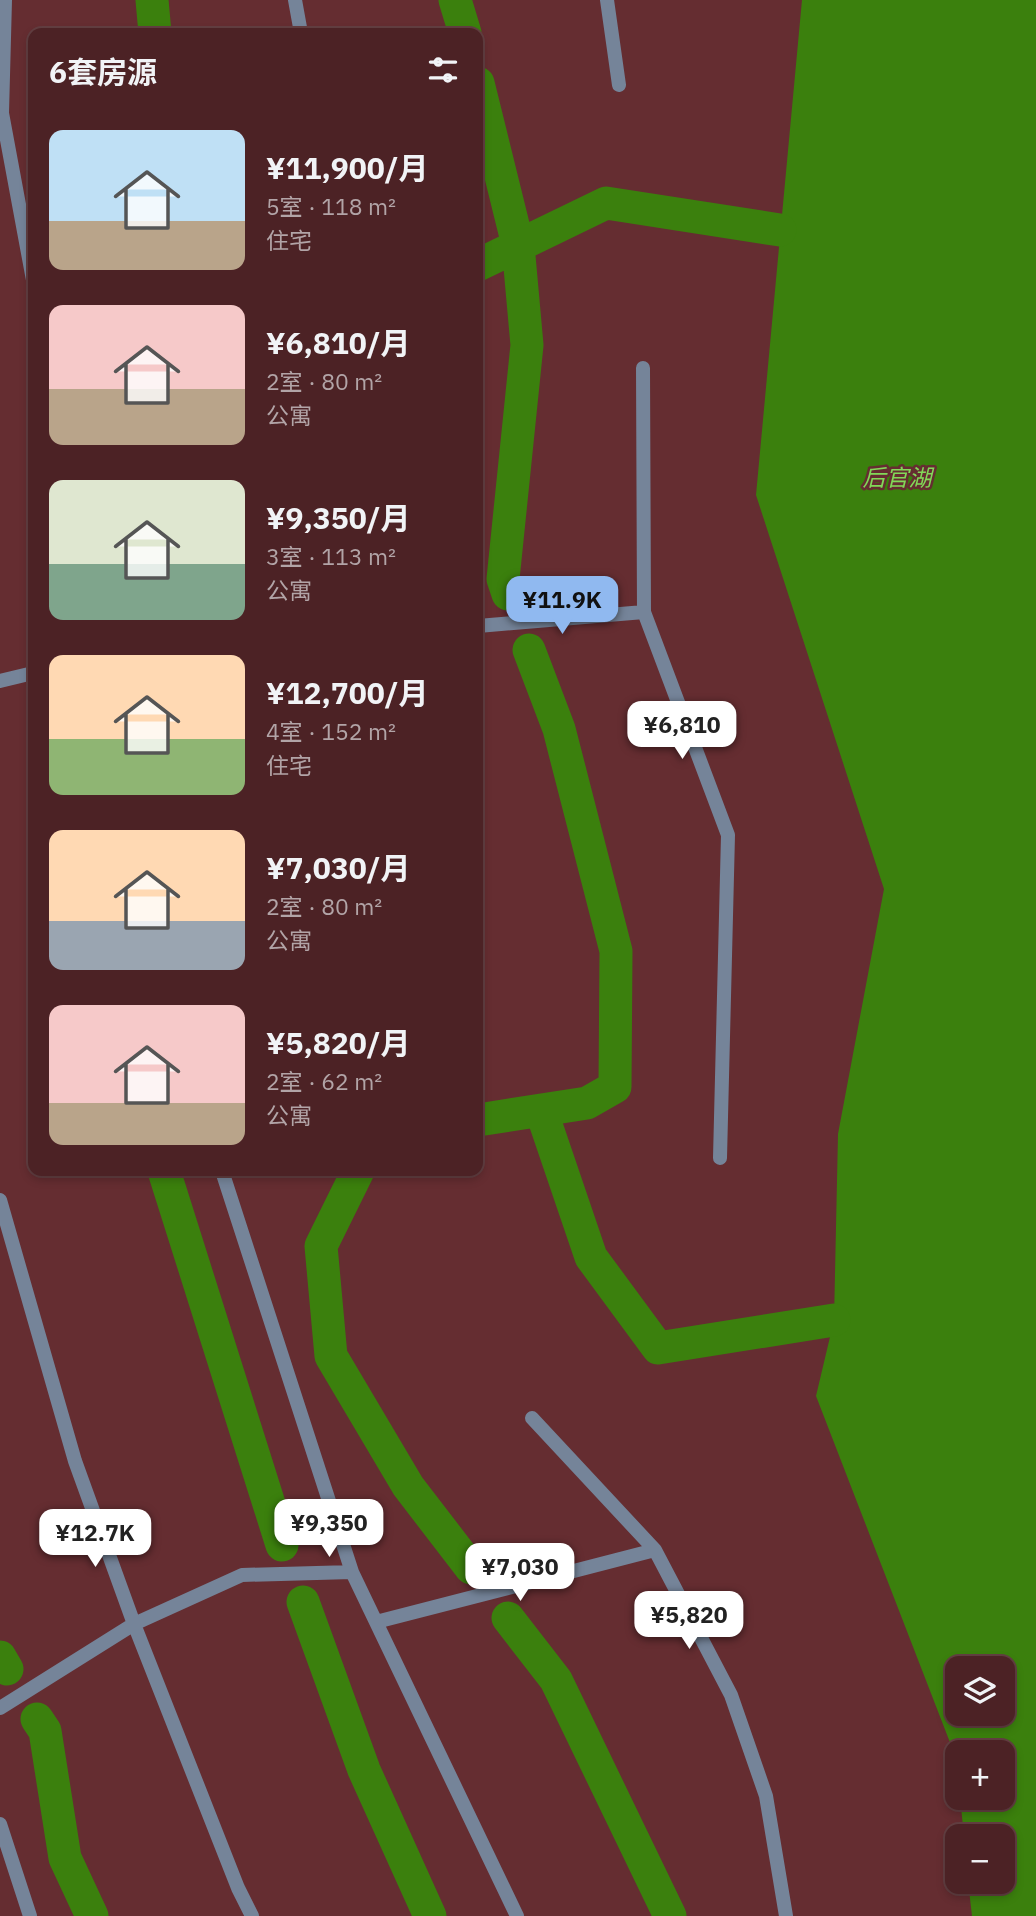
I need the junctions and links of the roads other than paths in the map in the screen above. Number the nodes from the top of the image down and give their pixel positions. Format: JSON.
{"nodes":[{"id":1,"x":5,"y":0,"type":"edge"},
{"id":2,"x":295,"y":0,"type":"edge"},
{"id":3,"x":607,"y":0,"type":"edge"},
{"id":4,"x":299,"y":28,"type":"edge"},
{"id":5,"x":619,"y":85,"type":"dead end"},
{"id":6,"x":28,"y":253,"type":"edge"},
{"id":7,"x":643,"y":368,"type":"dead end"},
{"id":8,"x":644,"y":612,"type":"junction"},
{"id":9,"x":483,"y":626,"type":"edge"},
{"id":10,"x":28,"y":674,"type":"edge"},
{"id":11,"x":0,"y":681,"type":"edge"},
{"id":12,"x":720,"y":1158,"type":"dead end"},
{"id":13,"x":224,"y":1176,"type":"edge"},
{"id":14,"x":0,"y":1200,"type":"edge"},
{"id":15,"x":532,"y":1418,"type":"dead end"},
{"id":16,"x":655,"y":1550,"type":"junction"},
{"id":17,"x":352,"y":1572,"type":"junction"},
{"id":18,"x":376,"y":1622,"type":"junction"},
{"id":19,"x":134,"y":1624,"type":"junction"},
{"id":20,"x":0,"y":1708,"type":"edge"},
{"id":21,"x":0,"y":1824,"type":"edge"},
{"id":22,"x":30,"y":1916,"type":"edge"},
{"id":23,"x":252,"y":1916,"type":"edge"},
{"id":24,"x":517,"y":1916,"type":"edge"},
{"id":25,"x":786,"y":1916,"type":"edge"}],
"edges":[{"from":1,"to":6,"type":"street"},
{"from":2,"to":4,"type":"street"},
{"from":3,"to":5,"type":"street"},
{"from":7,"to":8,"type":"street"},
{"from":8,"to":9,"type":"street"},
{"from":8,"to":12,"type":"street"},
{"from":10,"to":11,"type":"street"},
{"from":13,"to":17,"type":"street"},
{"from":14,"to":19,"type":"street"},
{"from":15,"to":16,"type":"street"},
{"from":16,"to":18,"type":"street"},
{"from":16,"to":25,"type":"street"},
{"from":17,"to":18,"type":"street"},
{"from":17,"to":19,"type":"street"},
{"from":18,"to":24,"type":"street"},
{"from":19,"to":20,"type":"street"},
{"from":19,"to":23,"type":"street"},
{"from":21,"to":22,"type":"street"}]}
